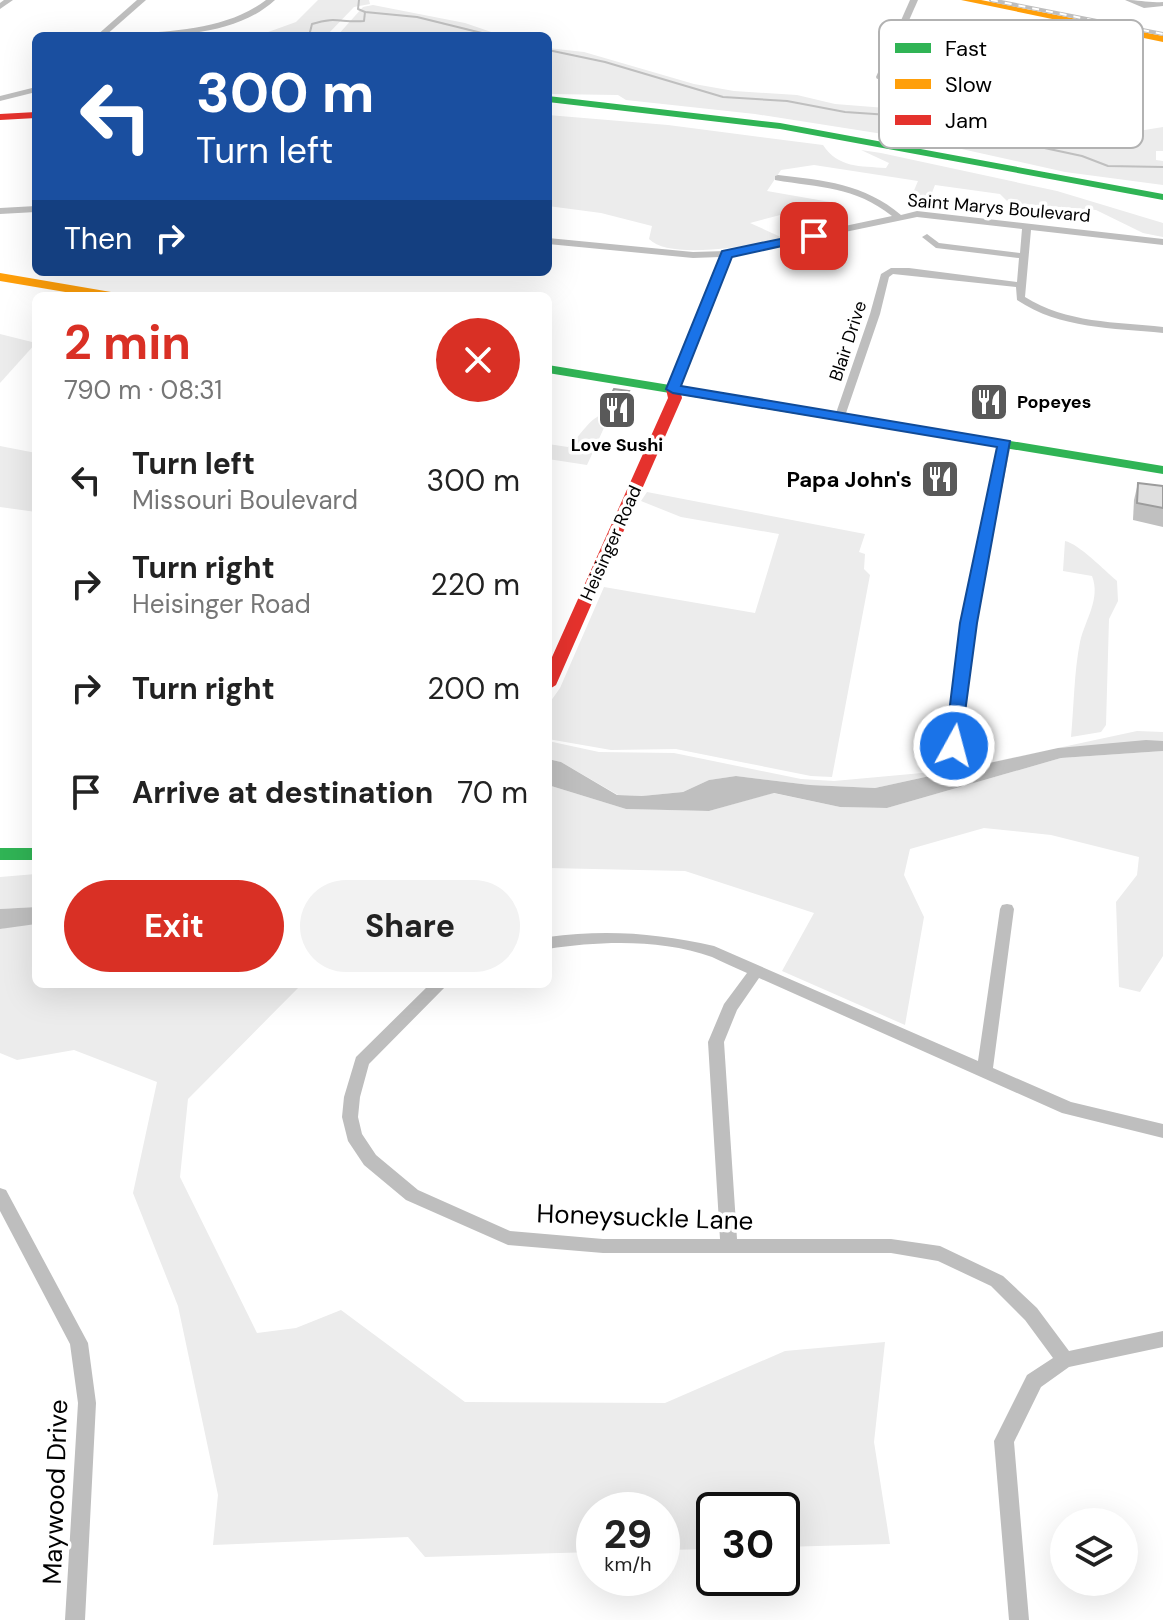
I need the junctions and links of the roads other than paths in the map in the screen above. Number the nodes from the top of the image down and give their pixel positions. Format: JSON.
{"nodes":[{"id":1,"x":9,"y":0,"type":"edge"},
{"id":2,"x":142,"y":0,"type":"edge"},
{"id":3,"x":271,"y":0,"type":"edge"},
{"id":4,"x":914,"y":0,"type":"edge"},
{"id":5,"x":966,"y":0,"type":"edge"},
{"id":6,"x":1129,"y":0,"type":"edge"},
{"id":7,"x":1163,"y":4,"type":"edge"},
{"id":8,"x":0,"y":7,"type":"edge"},
{"id":9,"x":905,"y":20,"type":"edge"},
{"id":10,"x":1067,"y":20,"type":"edge"},
{"id":11,"x":104,"y":32,"type":"edge"},
{"id":12,"x":158,"y":32,"type":"edge"},
{"id":13,"x":1143,"y":35,"type":"edge"},
{"id":14,"x":1163,"y":39,"type":"edge"},
{"id":15,"x":32,"y":90,"type":"edge"},
{"id":16,"x":0,"y":99,"type":"edge"},
{"id":17,"x":552,"y":99,"type":"edge"},
{"id":18,"x":552,"y":109,"type":"edge"},
{"id":19,"x":32,"y":115,"type":"edge"},
{"id":20,"x":0,"y":117,"type":"edge"},
{"id":21,"x":32,"y":128,"type":"edge"},
{"id":22,"x":0,"y":131,"type":"edge"},
{"id":23,"x":879,"y":144,"type":"edge"},
{"id":24,"x":903,"y":148,"type":"edge"},
{"id":25,"x":994,"y":164,"type":"junction"},
{"id":26,"x":971,"y":165,"type":"junction"},
{"id":27,"x":778,"y":178,"type":"dead end"},
{"id":28,"x":1163,"y":191,"type":"edge"},
{"id":29,"x":1163,"y":200,"type":"edge"},
{"id":30,"x":32,"y":209,"type":"edge"},
{"id":31,"x":0,"y":211,"type":"edge"},
{"id":32,"x":917,"y":214,"type":"junction"},
{"id":33,"x":897,"y":216,"type":"junction"},
{"id":34,"x":1163,"y":216,"type":"edge"},
{"id":35,"x":1027,"y":225,"type":"junction"},
{"id":36,"x":921,"y":227,"type":"dead end"},
{"id":37,"x":927,"y":237,"type":"dead end"},
{"id":38,"x":552,"y":241,"type":"edge"},
{"id":39,"x":1163,"y":242,"type":"edge"},
{"id":40,"x":726,"y":254,"type":"junction"},
{"id":41,"x":1022,"y":256,"type":"junction"},
{"id":42,"x":0,"y":277,"type":"edge"},
{"id":43,"x":1020,"y":285,"type":"junction"},
{"id":44,"x":88,"y":292,"type":"edge"},
{"id":45,"x":1163,"y":330,"type":"edge"},
{"id":46,"x":552,"y":370,"type":"edge"},
{"id":47,"x":673,"y":389,"type":"junction"},
{"id":48,"x":840,"y":416,"type":"junction"},
{"id":49,"x":1005,"y":444,"type":"junction"},
{"id":50,"x":1163,"y":470,"type":"edge"},
{"id":51,"x":552,"y":677,"type":"edge"},
{"id":52,"x":954,"y":746,"type":"dead end"},
{"id":53,"x":0,"y":854,"type":"edge"},
{"id":54,"x":32,"y":854,"type":"edge"},
{"id":55,"x":1007,"y":909,"type":"dead end"},
{"id":56,"x":552,"y":942,"type":"edge"},
{"id":57,"x":756,"y":971,"type":"junction"},
{"id":58,"x":436,"y":988,"type":"edge"},
{"id":59,"x":984,"y":1072,"type":"junction"},
{"id":60,"x":1163,"y":1131,"type":"edge"},
{"id":61,"x":0,"y":1195,"type":"edge"},
{"id":62,"x":5,"y":1216,"type":"edge"},
{"id":63,"x":729,"y":1246,"type":"junction"},
{"id":64,"x":1163,"y":1339,"type":"edge"},
{"id":65,"x":1065,"y":1360,"type":"junction"},
{"id":66,"x":75,"y":1620,"type":"edge"},
{"id":67,"x":1019,"y":1620,"type":"edge"}],
"edges":[{"from":1,"to":8,"type":"street"},
{"from":2,"to":11,"type":"street"},
{"from":3,"to":12,"type":"street"},
{"from":4,"to":9,"type":"street"},
{"from":5,"to":10,"type":"main road"},
{"from":6,"to":7,"type":"street"},
{"from":13,"to":14,"type":"main road"},
{"from":15,"to":16,"type":"street"},
{"from":17,"to":23,"type":"main road"},
{"from":18,"to":26,"type":"main road"},
{"from":19,"to":20,"type":"main road"},
{"from":21,"to":22,"type":"main road"},
{"from":24,"to":25,"type":"main road"},
{"from":25,"to":28,"type":"main road"},
{"from":25,"to":29,"type":"main road"},
{"from":26,"to":29,"type":"main road"},
{"from":26,"to":34,"type":"main road"},
{"from":27,"to":33,"type":"street"},
{"from":30,"to":31,"type":"street"},
{"from":32,"to":33,"type":"street","name":"Saint Marys Boulevard"},
{"from":32,"to":35,"type":"street","name":"Saint Marys Boulevard"},
{"from":32,"to":36,"type":"street"},
{"from":33,"to":40,"type":"street","name":"Saint Marys Boulevard"},
{"from":35,"to":39,"type":"street","name":"Saint Marys Boulevard"},
{"from":35,"to":41,"type":"street"},
{"from":37,"to":41,"type":"street"},
{"from":38,"to":40,"type":"street","name":"Saint Marys Boulevard"},
{"from":40,"to":47,"type":"street","name":"Heisinger Road"},
{"from":41,"to":43,"type":"street"},
{"from":42,"to":44,"type":"main road"},
{"from":43,"to":45,"type":"street"},
{"from":43,"to":48,"type":"street","name":"Blair Drive"},
{"from":46,"to":47,"type":"main road"},
{"from":47,"to":48,"type":"main road"},
{"from":47,"to":51,"type":"main road","name":"Heisinger Road"},
{"from":48,"to":49,"type":"main road"},
{"from":49,"to":50,"type":"main road"},
{"from":49,"to":52,"type":"street"},
{"from":53,"to":54,"type":"main road"},
{"from":55,"to":59,"type":"street"},
{"from":56,"to":57,"type":"street"},
{"from":57,"to":59,"type":"street"},
{"from":57,"to":63,"type":"street"},
{"from":58,"to":63,"type":"street","name":"Honeysuckle Lane"},
{"from":59,"to":60,"type":"street"},
{"from":61,"to":62,"type":"street","name":"Maywood Drive"},
{"from":62,"to":66,"type":"street","name":"Maywood Drive"},
{"from":63,"to":65,"type":"street","name":"Honeysuckle Lane"},
{"from":64,"to":65,"type":"street"},
{"from":65,"to":67,"type":"street"}]}
